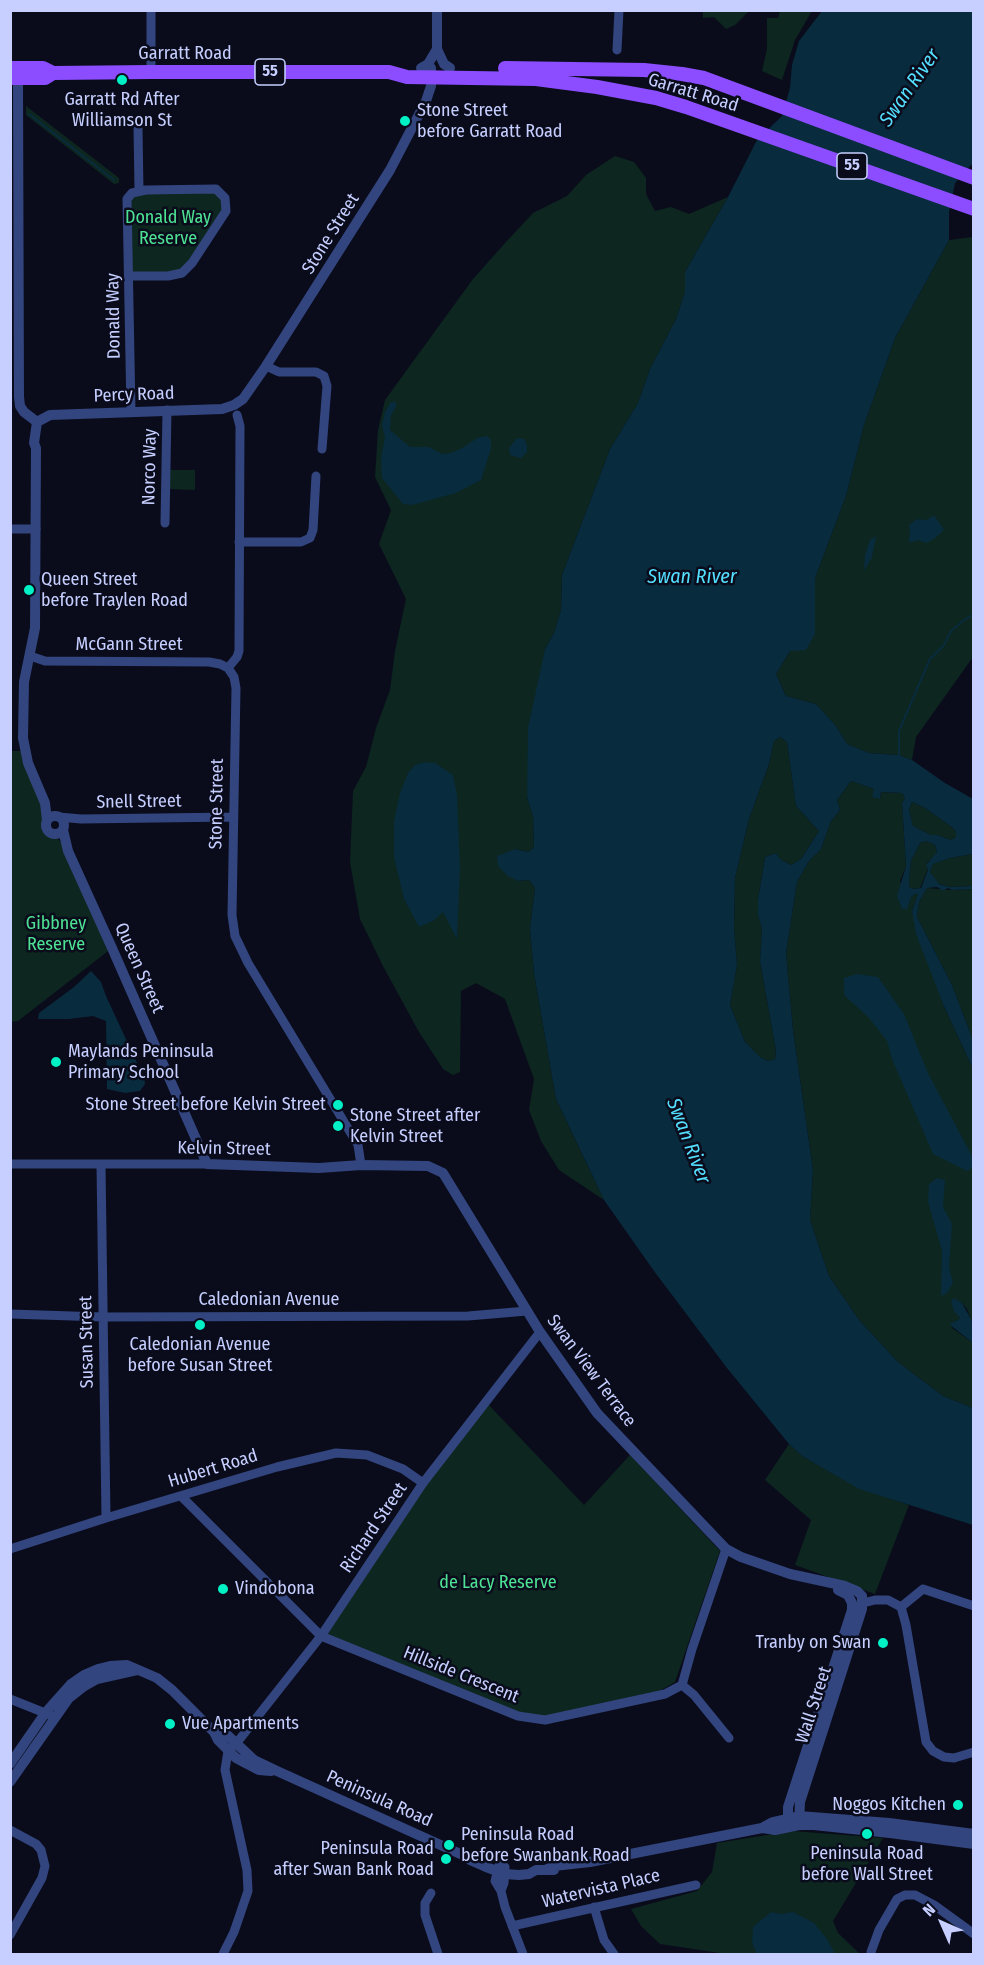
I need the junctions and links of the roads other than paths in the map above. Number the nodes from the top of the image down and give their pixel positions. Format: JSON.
{"nodes":[{"id":1,"x":152,"y":10,"type":"edge"},
{"id":2,"x":437,"y":10,"type":"edge"},
{"id":3,"x":619,"y":10,"type":"edge"},
{"id":4,"x":437,"y":49,"type":"junction"},
{"id":5,"x":617,"y":50,"type":"dead end"},
{"id":6,"x":450,"y":68,"type":"junction"},
{"id":7,"x":428,"y":71,"type":"junction"},
{"id":8,"x":151,"y":72,"type":"junction"},
{"id":9,"x":13,"y":75,"type":"edge"},
{"id":10,"x":138,"y":128,"type":"dead end"},
{"id":11,"x":974,"y":178,"type":"edge"},
{"id":12,"x":139,"y":191,"type":"junction"},
{"id":13,"x":974,"y":208,"type":"edge"},
{"id":14,"x":130,"y":276,"type":"junction"},
{"id":15,"x":266,"y":366,"type":"junction"},
{"id":16,"x":167,"y":410,"type":"junction"},
{"id":17,"x":236,"y":410,"type":"junction"},
{"id":18,"x":131,"y":412,"type":"junction"},
{"id":19,"x":39,"y":421,"type":"junction"},
{"id":20,"x":322,"y":449,"type":"dead end"},
{"id":21,"x":316,"y":476,"type":"dead end"},
{"id":22,"x":165,"y":524,"type":"dead end"},
{"id":23,"x":10,"y":529,"type":"edge"},
{"id":24,"x":36,"y":529,"type":"junction"},
{"id":25,"x":239,"y":542,"type":"junction"},
{"id":26,"x":30,"y":656,"type":"junction"},
{"id":27,"x":228,"y":669,"type":"junction"},
{"id":28,"x":233,"y":817,"type":"junction"},
{"id":29,"x":57,"y":824,"type":"junction"},
{"id":30,"x":10,"y":1164,"type":"edge"},
{"id":31,"x":207,"y":1164,"type":"junction"},
{"id":32,"x":101,"y":1165,"type":"junction"},
{"id":33,"x":361,"y":1165,"type":"junction"},
{"id":34,"x":436,"y":1168,"type":"joint"},
{"id":35,"x":527,"y":1311,"type":"junction"},
{"id":36,"x":10,"y":1314,"type":"edge"},
{"id":37,"x":103,"y":1317,"type":"junction"},
{"id":38,"x":540,"y":1332,"type":"junction"},
{"id":39,"x":423,"y":1483,"type":"junction"},
{"id":40,"x":181,"y":1496,"type":"junction"},
{"id":41,"x":106,"y":1518,"type":"junction"},
{"id":42,"x":10,"y":1549,"type":"edge"},
{"id":43,"x":726,"y":1550,"type":"junction"},
{"id":44,"x":858,"y":1599,"type":"junction"},
{"id":45,"x":974,"y":1606,"type":"edge"},
{"id":46,"x":901,"y":1607,"type":"junction"},
{"id":47,"x":321,"y":1636,"type":"junction"},
{"id":48,"x":682,"y":1685,"type":"junction"},
{"id":49,"x":10,"y":1699,"type":"edge"},
{"id":50,"x":50,"y":1715,"type":"junction"},
{"id":51,"x":729,"y":1738,"type":"dead end"},
{"id":52,"x":233,"y":1750,"type":"junction"},
{"id":53,"x":974,"y":1752,"type":"edge"},
{"id":54,"x":10,"y":1764,"type":"edge"},
{"id":55,"x":806,"y":1766,"type":"junction"},
{"id":56,"x":10,"y":1782,"type":"edge"},
{"id":57,"x":799,"y":1821,"type":"junction"},
{"id":58,"x":787,"y":1823,"type":"junction"},
{"id":59,"x":10,"y":1830,"type":"edge"},
{"id":60,"x":974,"y":1833,"type":"edge"},
{"id":61,"x":940,"y":1835,"type":"junction"},
{"id":62,"x":974,"y":1844,"type":"edge"},
{"id":63,"x":501,"y":1869,"type":"junction"},
{"id":64,"x":696,"y":1885,"type":"dead end"},
{"id":65,"x":431,"y":1893,"type":"dead end"},
{"id":66,"x":594,"y":1907,"type":"junction"},
{"id":67,"x":512,"y":1926,"type":"junction"},
{"id":68,"x":973,"y":1932,"type":"edge"},
{"id":69,"x":10,"y":1935,"type":"edge"},
{"id":70,"x":871,"y":1952,"type":"dead end"},
{"id":71,"x":223,"y":1954,"type":"edge"},
{"id":72,"x":438,"y":1954,"type":"edge"},
{"id":73,"x":523,"y":1954,"type":"edge"},
{"id":74,"x":614,"y":1954,"type":"edge"}],
"edges":[{"from":1,"to":8,"type":"street"},
{"from":2,"to":4,"type":"street"},
{"from":3,"to":5,"type":"street"},
{"from":4,"to":6,"type":"street"},
{"from":4,"to":7,"type":"street"},
{"from":6,"to":7,"type":"main road","name":"Garratt Road","number":"55"},
{"from":6,"to":11,"type":"main road","name":"Garratt Road","number":"55"},
{"from":7,"to":8,"type":"main road","name":"Garratt Road","number":"55"},
{"from":7,"to":13,"type":"main road","name":"Garratt Road","number":"55"},
{"from":7,"to":15,"type":"street","name":"Stone Street"},
{"from":8,"to":9,"type":"main road","name":"Garratt Road","number":"55"},
{"from":9,"to":19,"type":"street"},
{"from":10,"to":12,"type":"street"},
{"from":12,"to":14,"type":"street","name":"Donald Way"},
{"from":12,"to":14,"type":"street"},
{"from":14,"to":18,"type":"street","name":"Donald Way"},
{"from":15,"to":17,"type":"street","name":"Stone Street"},
{"from":15,"to":20,"type":"street"},
{"from":16,"to":17,"type":"street","name":"Percy Road"},
{"from":16,"to":18,"type":"street","name":"Percy Road"},
{"from":16,"to":22,"type":"street","name":"Norco Way"},
{"from":17,"to":25,"type":"street"},
{"from":18,"to":19,"type":"street","name":"Percy Road"},
{"from":19,"to":24,"type":"street","name":"Queen Street"},
{"from":21,"to":25,"type":"street"},
{"from":23,"to":24,"type":"street"},
{"from":24,"to":26,"type":"street","name":"Queen Street"},
{"from":25,"to":27,"type":"street"},
{"from":26,"to":27,"type":"street","name":"McGann Street"},
{"from":26,"to":29,"type":"street","name":"Queen Street"},
{"from":27,"to":28,"type":"street","name":"Stone Street"},
{"from":28,"to":29,"type":"street","name":"Snell Street"},
{"from":28,"to":33,"type":"street","name":"Stone Street"},
{"from":29,"to":31,"type":"street","name":"Queen Street"},
{"from":30,"to":32,"type":"street","name":"Kelvin Street"},
{"from":31,"to":32,"type":"street","name":"Kelvin Street"},
{"from":31,"to":33,"type":"street","name":"Kelvin Street"},
{"from":32,"to":37,"type":"street","name":"Susan Street"},
{"from":33,"to":34,"type":"street","name":"Kelvin Street"},
{"from":34,"to":35,"type":"street","name":"Swan View Terrace"},
{"from":35,"to":37,"type":"street","name":"Caledonian Avenue"},
{"from":35,"to":38,"type":"street","name":"Swan View Terrace"},
{"from":36,"to":37,"type":"street","name":"Caledonian Avenue"},
{"from":37,"to":41,"type":"street","name":"Susan Street"},
{"from":38,"to":39,"type":"street","name":"Richard Street"},
{"from":38,"to":43,"type":"street","name":"Swan View Terrace"},
{"from":39,"to":40,"type":"street","name":"Hubert Road"},
{"from":39,"to":47,"type":"street","name":"Richard Street"},
{"from":40,"to":41,"type":"street","name":"Hubert Road"},
{"from":40,"to":47,"type":"street","name":"Hillside Crescent"},
{"from":41,"to":42,"type":"street","name":"Hubert Road"},
{"from":43,"to":44,"type":"street","name":"Swan View Terrace"},
{"from":43,"to":48,"type":"street"},
{"from":44,"to":46,"type":"street"},
{"from":44,"to":55,"type":"street","name":"Wall Street"},
{"from":45,"to":46,"type":"street"},
{"from":46,"to":53,"type":"street"},
{"from":47,"to":48,"type":"street","name":"Hillside Crescent"},
{"from":47,"to":52,"type":"street","name":"Richard Street"},
{"from":48,"to":51,"type":"street"},
{"from":49,"to":50,"type":"street"},
{"from":50,"to":52,"type":"street","name":"Peninsula Road"},
{"from":50,"to":54,"type":"street","name":"Peninsula Road"},
{"from":50,"to":56,"type":"street","name":"Peninsula Road"},
{"from":52,"to":63,"type":"street","name":"Peninsula Road"},
{"from":52,"to":71,"type":"street","name":"Richard Street"},
{"from":55,"to":57,"type":"street","name":"Wall Street"},
{"from":55,"to":58,"type":"street","name":"Wall Street"},
{"from":57,"to":58,"type":"street","name":"Peninsula Road"},
{"from":57,"to":61,"type":"street","name":"Peninsula Road"},
{"from":58,"to":63,"type":"street","name":"Peninsula Road"},
{"from":59,"to":69,"type":"street"},
{"from":60,"to":61,"type":"street","name":"Peninsula Road"},
{"from":61,"to":62,"type":"street","name":"Peninsula Road"},
{"from":63,"to":67,"type":"street"},
{"from":64,"to":66,"type":"street","name":"Watervista Place"},
{"from":65,"to":72,"type":"street"},
{"from":66,"to":67,"type":"street","name":"Watervista Place"},
{"from":66,"to":74,"type":"street"},
{"from":67,"to":73,"type":"street"},
{"from":68,"to":70,"type":"street"}]}
